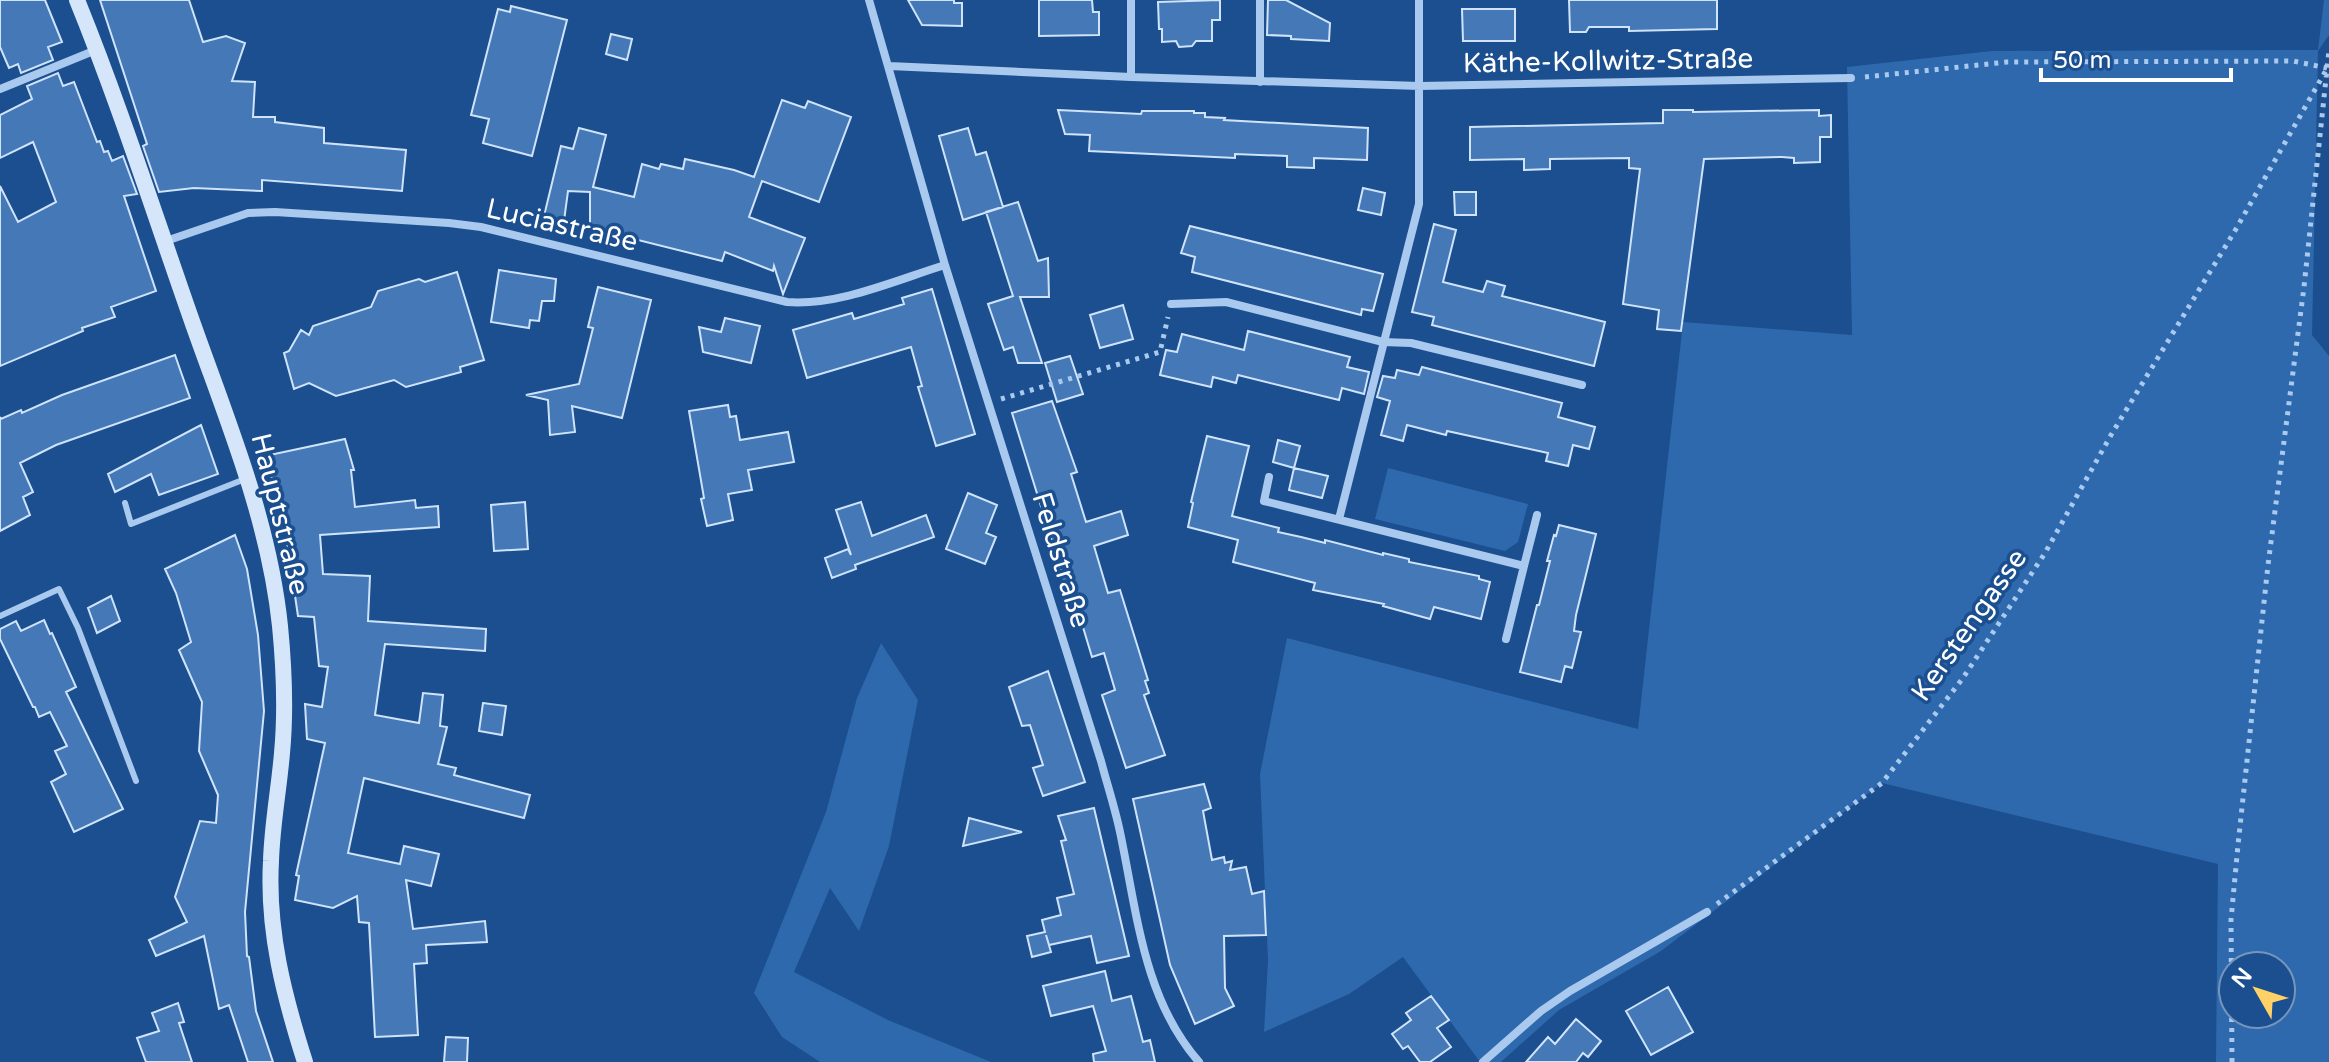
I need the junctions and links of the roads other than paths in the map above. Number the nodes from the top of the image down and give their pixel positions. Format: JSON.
{"nodes":[{"id":1,"x":77,"y":0,"type":"edge"},
{"id":2,"x":869,"y":0,"type":"edge"},
{"id":3,"x":1131,"y":0,"type":"edge"},
{"id":4,"x":1260,"y":0,"type":"edge"},
{"id":5,"x":1419,"y":0,"type":"edge"},
{"id":6,"x":97,"y":50,"type":"junction"},
{"id":7,"x":889,"y":66,"type":"junction"},
{"id":8,"x":1131,"y":77,"type":"junction"},
{"id":9,"x":1851,"y":78,"type":"road end"},
{"id":10,"x":1260,"y":82,"type":"junction"},
{"id":11,"x":1420,"y":86,"type":"junction"},
{"id":12,"x":0,"y":89,"type":"edge"},
{"id":13,"x":163,"y":242,"type":"junction"},
{"id":14,"x":945,"y":265,"type":"junction"},
{"id":15,"x":1171,"y":304,"type":"road end"},
{"id":16,"x":1383,"y":342,"type":"junction"},
{"id":17,"x":1582,"y":385,"type":"dead end"},
{"id":18,"x":1269,"y":477,"type":"dead end"},
{"id":19,"x":248,"y":478,"type":"junction"},
{"id":20,"x":125,"y":503,"type":"dead end"},
{"id":21,"x":1537,"y":515,"type":"dead end"},
{"id":22,"x":1339,"y":519,"type":"junction"},
{"id":23,"x":1524,"y":566,"type":"junction"},
{"id":24,"x":0,"y":616,"type":"edge"},
{"id":25,"x":1506,"y":639,"type":"dead end"},
{"id":26,"x":136,"y":781,"type":"dead end"},
{"id":27,"x":1707,"y":912,"type":"road end"},
{"id":28,"x":305,"y":1062,"type":"edge"},
{"id":29,"x":1199,"y":1062,"type":"edge"},
{"id":30,"x":1483,"y":1062,"type":"edge"}],
"edges":[{"from":1,"to":6,"type":"main road","name":"Hauptstraße"},
{"from":2,"to":7,"type":"street","name":"Feldstraße"},
{"from":3,"to":8,"type":"street"},
{"from":4,"to":10,"type":"street"},
{"from":5,"to":11,"type":"street"},
{"from":6,"to":12,"type":"street"},
{"from":6,"to":13,"type":"main road","name":"Hauptstraße"},
{"from":7,"to":8,"type":"street","name":"Käthe-Kollwitz-Straße"},
{"from":7,"to":14,"type":"street","name":"Feldstraße"},
{"from":8,"to":10,"type":"street","name":"Käthe-Kollwitz-Straße"},
{"from":9,"to":11,"type":"street","name":"Käthe-Kollwitz-Straße"},
{"from":10,"to":11,"type":"street","name":"Käthe-Kollwitz-Straße"},
{"from":11,"to":16,"type":"street"},
{"from":13,"to":14,"type":"street","name":"Luciastraße"},
{"from":13,"to":19,"type":"main road","name":"Hauptstraße"},
{"from":14,"to":29,"type":"street","name":"Feldstraße"},
{"from":15,"to":16,"type":"street"},
{"from":16,"to":17,"type":"street"},
{"from":16,"to":22,"type":"street"},
{"from":18,"to":22,"type":"street"},
{"from":19,"to":20,"type":"lane"},
{"from":19,"to":28,"type":"main road","name":"Hauptstraße"},
{"from":21,"to":23,"type":"street"},
{"from":22,"to":23,"type":"street"},
{"from":23,"to":25,"type":"street"},
{"from":24,"to":26,"type":"lane"},
{"from":27,"to":30,"type":"street"}]}
